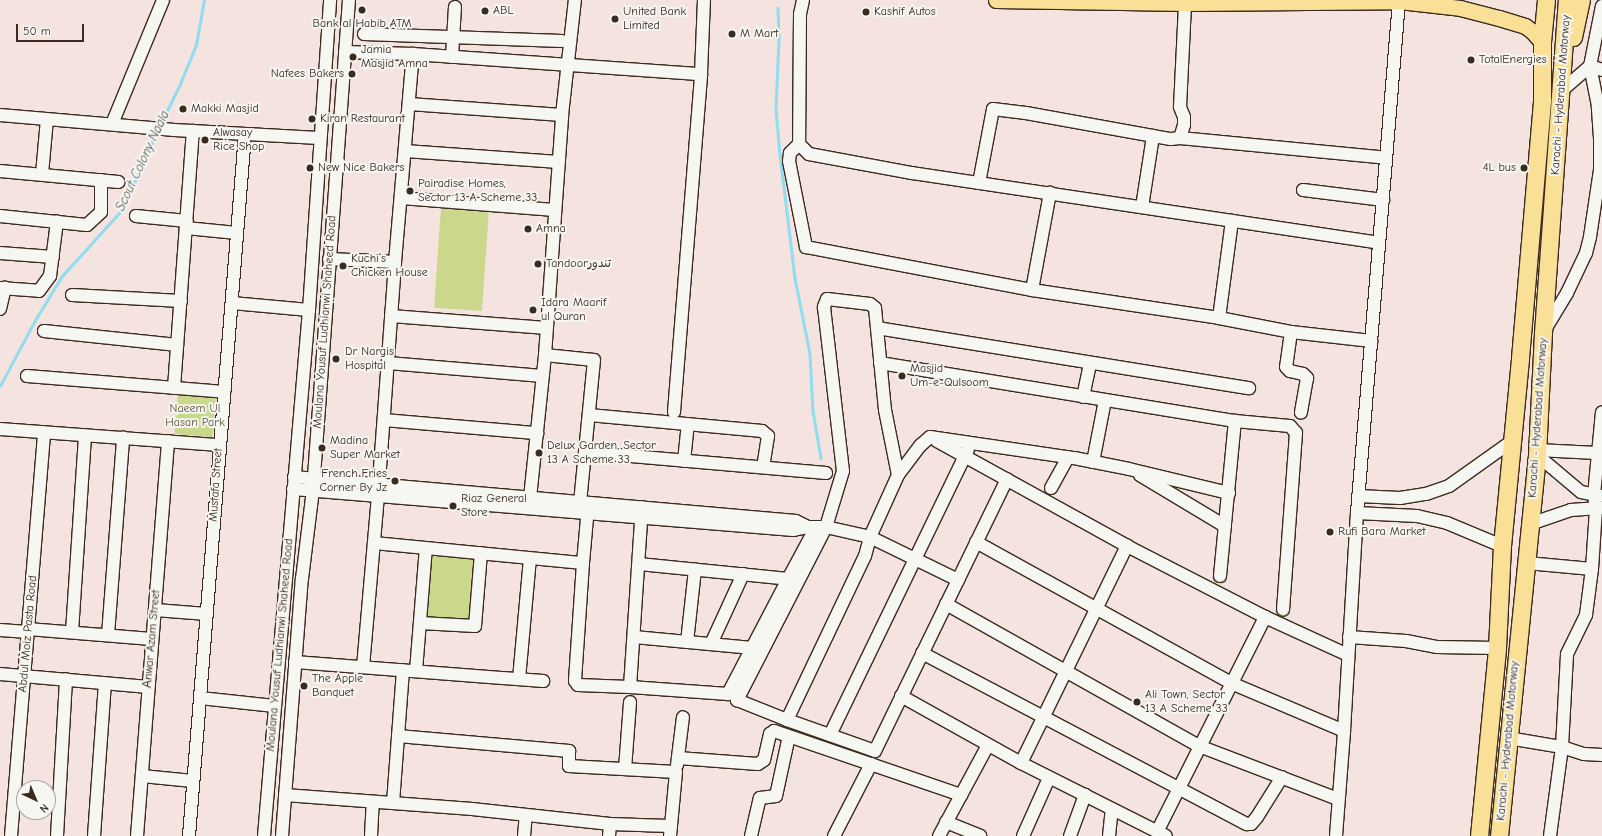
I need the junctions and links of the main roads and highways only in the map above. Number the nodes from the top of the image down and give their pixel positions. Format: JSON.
{"nodes":[{"id":1,"x":996,"y":0,"type":"edge"},
{"id":2,"x":1546,"y":0,"type":"edge"},
{"id":3,"x":1567,"y":0,"type":"edge"},
{"id":4,"x":1581,"y":0,"type":"edge"},
{"id":5,"x":1114,"y":1,"type":"edge"},
{"id":6,"x":1465,"y":5,"type":"edge"},
{"id":7,"x":1542,"y":42,"type":"junction"},
{"id":8,"x":1562,"y":90,"type":"junction"},
{"id":9,"x":1479,"y":836,"type":"edge"},
{"id":10,"x":1499,"y":836,"type":"edge"}],
"edges":[{"from":1,"to":5,"type":"main road"},
{"from":2,"to":7,"type":"highway","name":"Karachi - Hyderabad Motorway"},
{"from":3,"to":8,"type":"highway","name":"Karachi - Hyderabad Motorway"},
{"from":4,"to":8,"type":"highway"},
{"from":5,"to":6,"type":"main road"},
{"from":6,"to":7,"type":"main road"},
{"from":7,"to":9,"type":"highway","name":"Karachi - Hyderabad Motorway"},
{"from":8,"to":10,"type":"highway","name":"Karachi - Hyderabad Motorway"}]}
